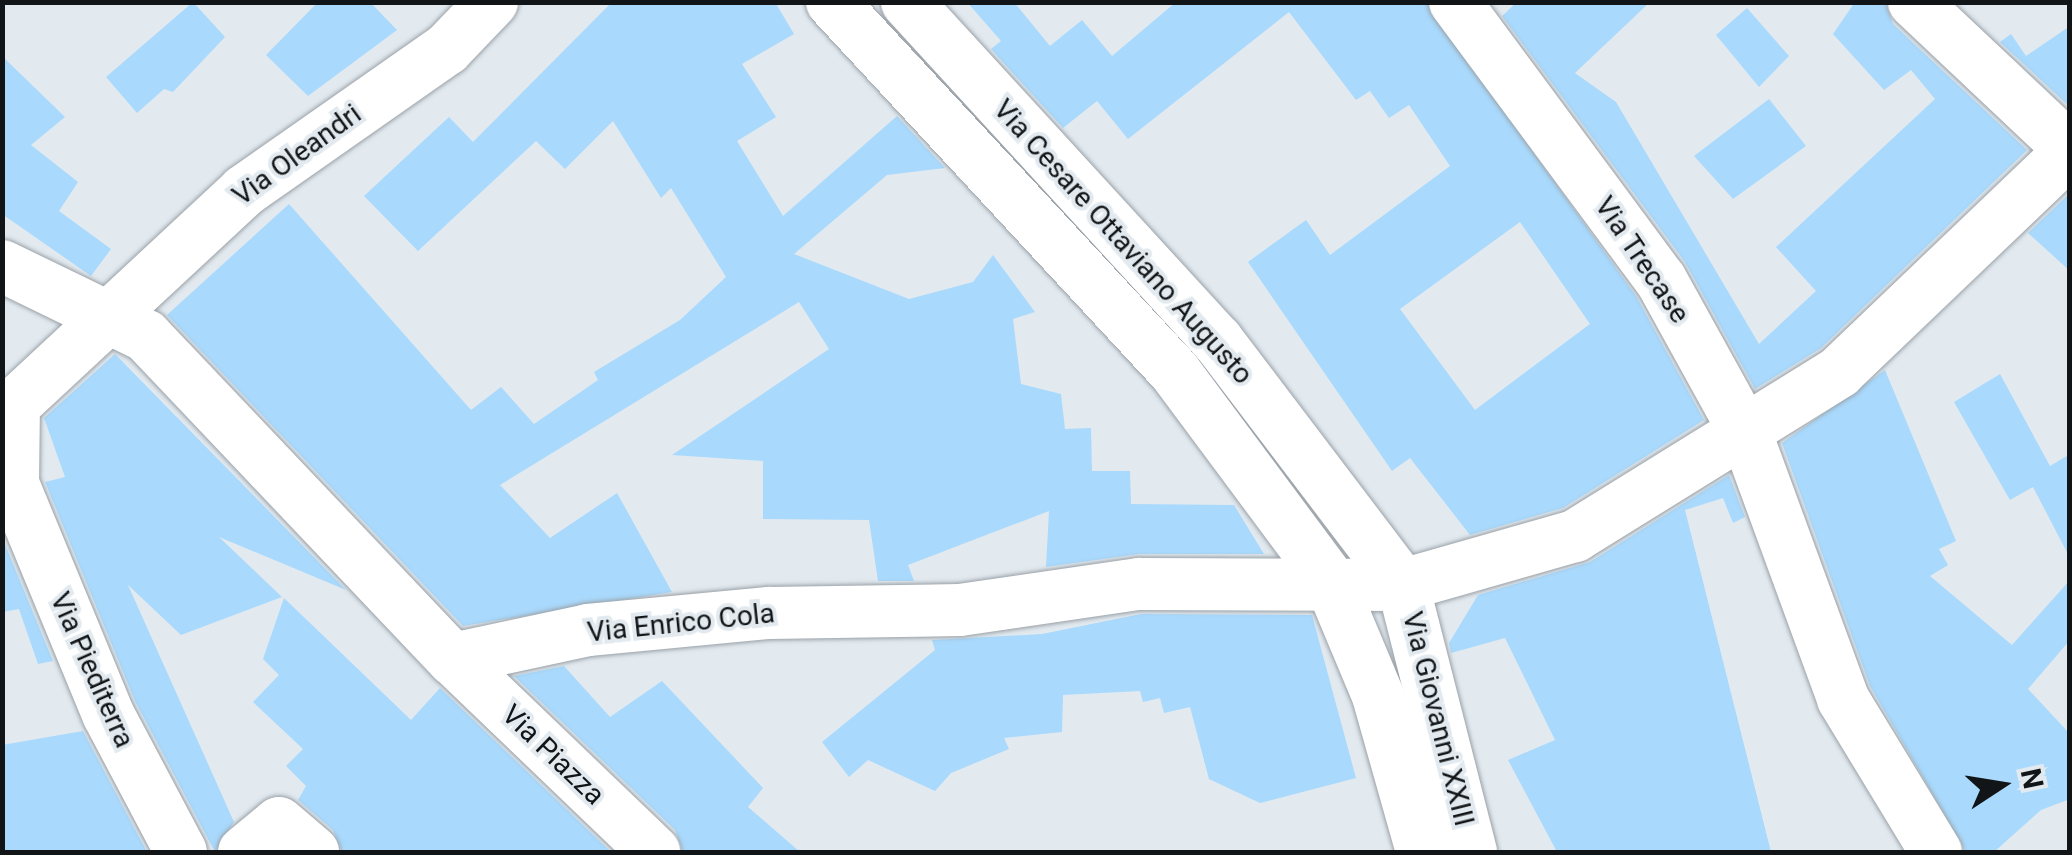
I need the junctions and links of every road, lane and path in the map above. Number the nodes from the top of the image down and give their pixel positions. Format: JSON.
{"nodes":[{"id":1,"x":492,"y":2,"type":"edge"},
{"id":2,"x":832,"y":2,"type":"edge"},
{"id":3,"x":906,"y":2,"type":"edge"},
{"id":4,"x":1455,"y":2,"type":"edge"},
{"id":5,"x":1914,"y":2,"type":"edge"},
{"id":6,"x":2070,"y":150,"type":"edge"},
{"id":7,"x":2,"y":266,"type":"edge"},
{"id":8,"x":105,"y":312,"type":"junction"},
{"id":9,"x":1747,"y":436,"type":"junction"},
{"id":10,"x":8,"y":485,"type":"edge"},
{"id":11,"x":1330,"y":581,"type":"junction"},
{"id":12,"x":1403,"y":585,"type":"junction"},
{"id":13,"x":452,"y":659,"type":"junction"},
{"id":14,"x":181,"y":852,"type":"edge"},
{"id":15,"x":244,"y":852,"type":"edge"},
{"id":16,"x":313,"y":852,"type":"edge"},
{"id":17,"x":654,"y":852,"type":"edge"},
{"id":18,"x":1422,"y":852,"type":"edge"},
{"id":19,"x":1472,"y":852,"type":"edge"},
{"id":20,"x":1936,"y":852,"type":"edge"}],
"edges":[{"from":1,"to":8,"type":"street","name":"Via Oleandri"},
{"from":2,"to":11,"type":"street","name":"Via Cesare Ottaviano Augusto"},
{"from":3,"to":12,"type":"street","name":"Via Cesare Ottaviano Augusto"},
{"from":4,"to":9,"type":"street","name":"Via Trecase"},
{"from":5,"to":6,"type":"street"},
{"from":6,"to":9,"type":"street","name":"Via Enrico Cola"},
{"from":7,"to":8,"type":"street"},
{"from":8,"to":10,"type":"street","name":"Via Oleandri"},
{"from":8,"to":13,"type":"street"},
{"from":9,"to":12,"type":"street","name":"Via Enrico Cola"},
{"from":9,"to":20,"type":"street","name":"Via Trecase"},
{"from":10,"to":14,"type":"street","name":"Via Piediterra"},
{"from":11,"to":12,"type":"street","name":"Via Enrico Cola"},
{"from":11,"to":13,"type":"street","name":"Via Enrico Cola"},
{"from":11,"to":18,"type":"street","name":"Via Giovanni XXIII"},
{"from":12,"to":19,"type":"street","name":"Via Giovanni XXIII"},
{"from":13,"to":17,"type":"street","name":"Via Piazza"},
{"from":15,"to":16,"type":"street"}]}
